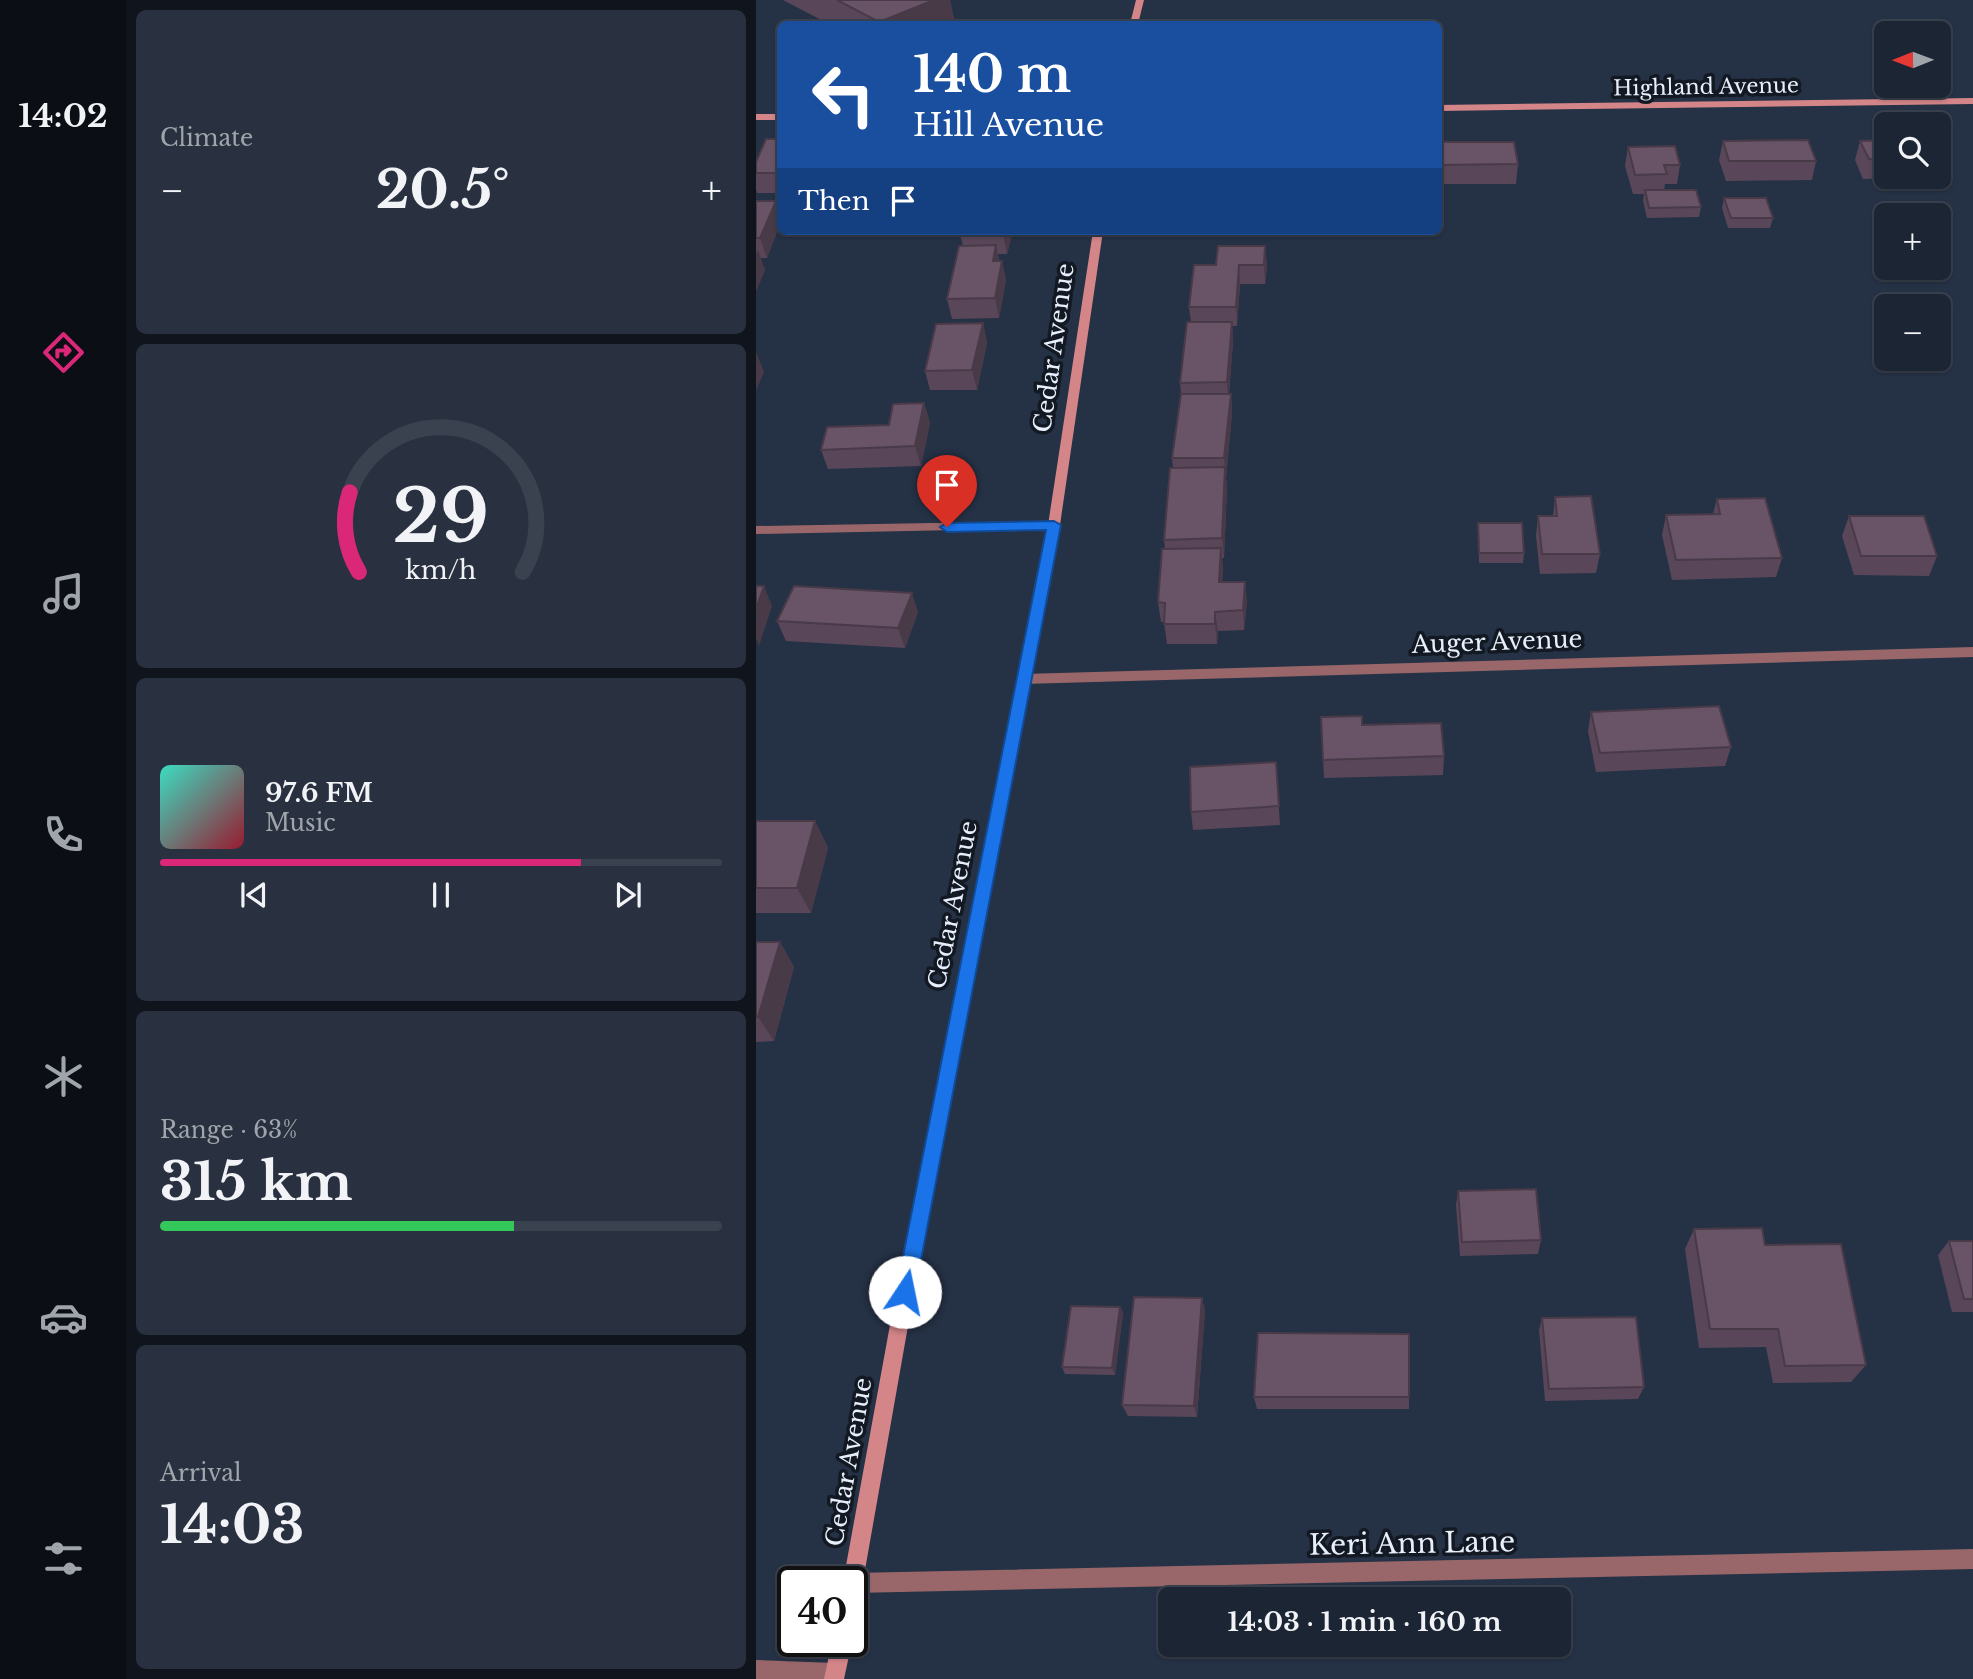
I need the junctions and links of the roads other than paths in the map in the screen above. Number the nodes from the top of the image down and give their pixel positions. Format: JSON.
{"nodes":[{"id":1,"x":1140,"y":0,"type":"edge"},
{"id":2,"x":1135,"y":21,"type":"edge"},
{"id":3,"x":1973,"y":102,"type":"edge"},
{"id":4,"x":1442,"y":108,"type":"edge"},
{"id":5,"x":756,"y":117,"type":"edge"},
{"id":6,"x":777,"y":117,"type":"edge"},
{"id":7,"x":1097,"y":235,"type":"edge"},
{"id":8,"x":1054,"y":525,"type":"junction"},
{"id":9,"x":756,"y":530,"type":"edge"},
{"id":10,"x":1973,"y":652,"type":"edge"},
{"id":11,"x":1023,"y":679,"type":"junction"},
{"id":12,"x":1973,"y":1559,"type":"edge"},
{"id":13,"x":856,"y":1566,"type":"edge"},
{"id":14,"x":868,"y":1585,"type":"edge"},
{"id":15,"x":839,"y":1657,"type":"edge"},
{"id":16,"x":756,"y":1670,"type":"edge"},
{"id":17,"x":835,"y":1676,"type":"edge"}],
"edges":[{"from":1,"to":2,"type":"street"},
{"from":3,"to":4,"type":"street","name":"Highland Avenue"},
{"from":5,"to":6,"type":"street"},
{"from":7,"to":8,"type":"street","name":"Cedar Avenue"},
{"from":8,"to":9,"type":"street"},
{"from":8,"to":11,"type":"street","name":"Cedar Avenue"},
{"from":10,"to":11,"type":"street","name":"Auger Avenue"},
{"from":11,"to":13,"type":"street","name":"Cedar Avenue"},
{"from":12,"to":14,"type":"street","name":"Keri Ann Lane"},
{"from":15,"to":17,"type":"street"},
{"from":16,"to":17,"type":"street"}]}
